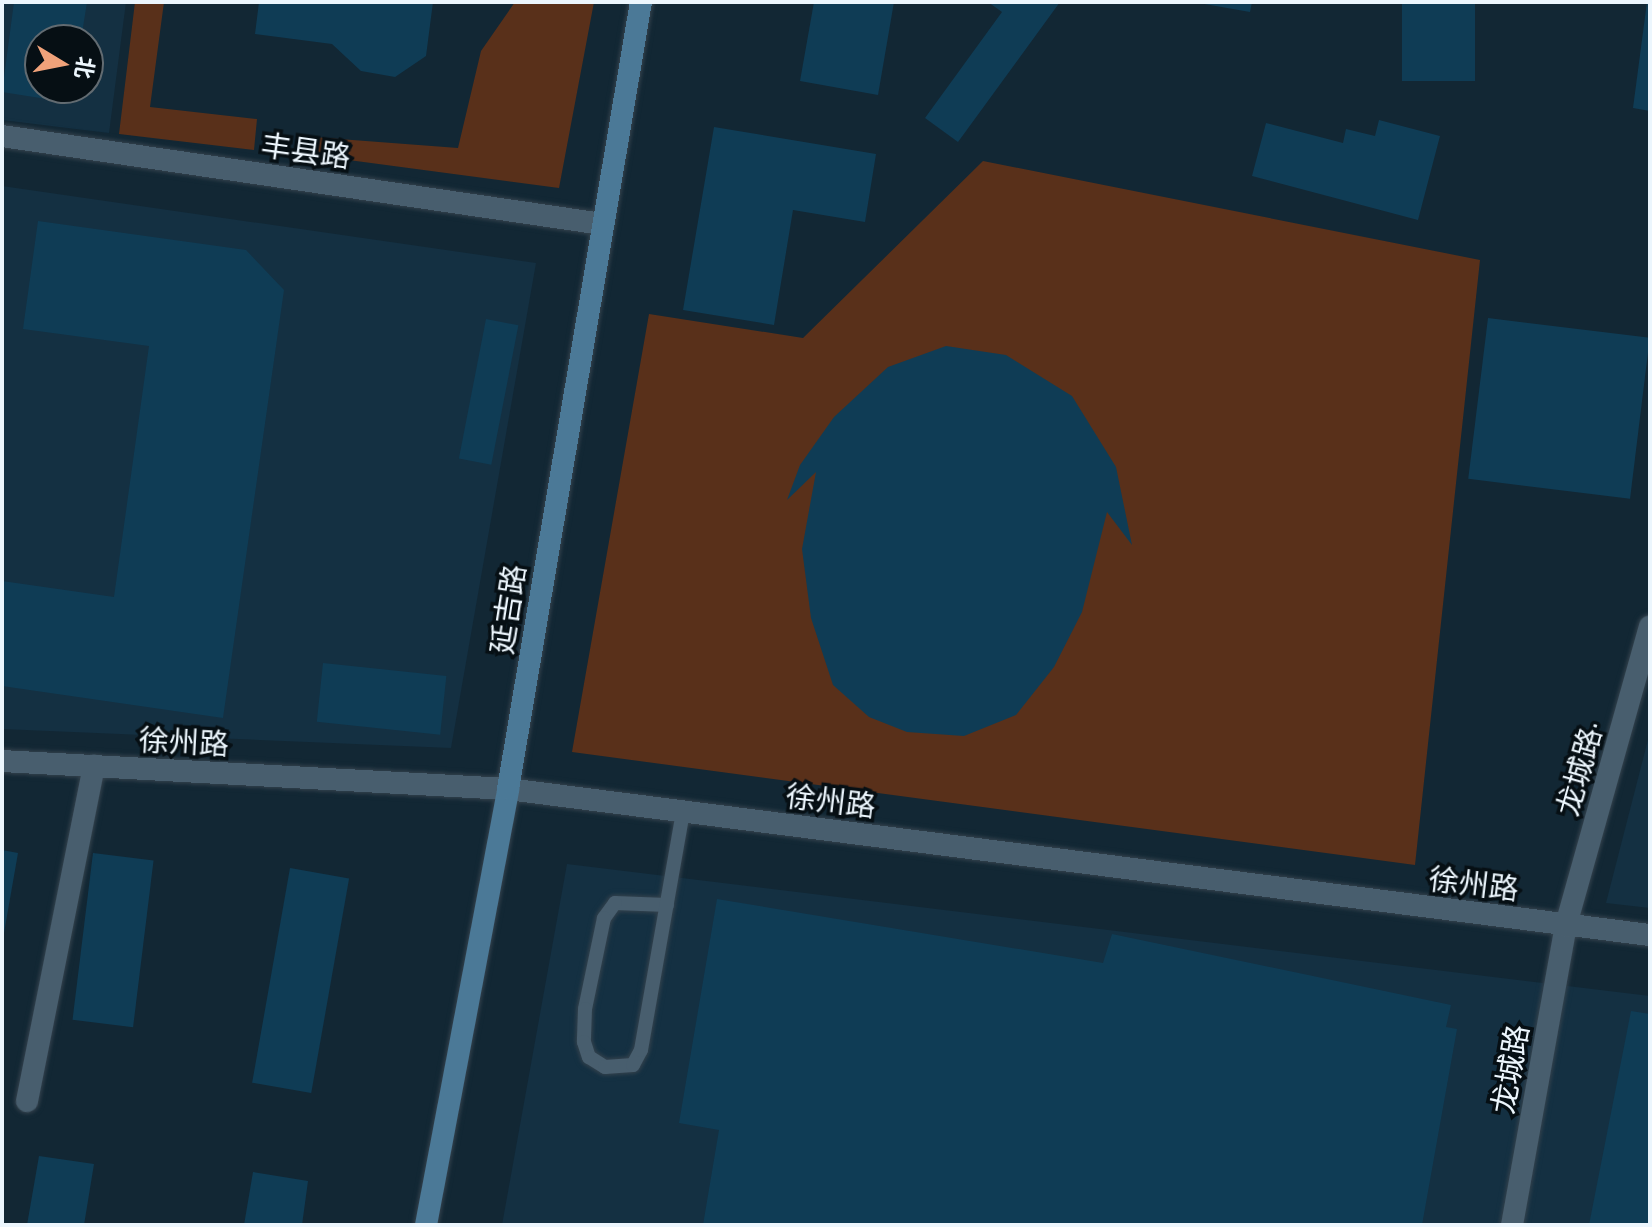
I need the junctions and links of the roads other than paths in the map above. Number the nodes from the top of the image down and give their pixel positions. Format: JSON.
{"nodes":[{"id":1,"x":641,"y":2,"type":"edge"},
{"id":2,"x":2,"y":136,"type":"edge"},
{"id":3,"x":602,"y":224,"type":"junction"},
{"id":4,"x":1650,"y":627,"type":"edge"},
{"id":5,"x":2,"y":761,"type":"edge"},
{"id":6,"x":94,"y":766,"type":"junction"},
{"id":7,"x":508,"y":789,"type":"junction"},
{"id":8,"x":683,"y":811,"type":"junction"},
{"id":9,"x":667,"y":905,"type":"junction"},
{"id":10,"x":1566,"y":925,"type":"junction"},
{"id":11,"x":1650,"y":935,"type":"edge"},
{"id":12,"x":27,"y":1101,"type":"dead end"},
{"id":13,"x":426,"y":1225,"type":"edge"},
{"id":14,"x":1512,"y":1225,"type":"edge"}],
"edges":[{"from":1,"to":3,"type":"main road","name":"延吉路"},
{"from":2,"to":3,"type":"street","name":"丰县路"},
{"from":3,"to":7,"type":"main road","name":"延吉路"},
{"from":4,"to":10,"type":"street","name":"龙城路·"},
{"from":5,"to":6,"type":"street","name":"徐州路"},
{"from":6,"to":7,"type":"street","name":"徐州路"},
{"from":6,"to":12,"type":"street"},
{"from":7,"to":8,"type":"street","name":"徐州路"},
{"from":7,"to":13,"type":"main road","name":"延吉路"},
{"from":8,"to":9,"type":"lane"},
{"from":8,"to":10,"type":"street","name":"徐州路"},
{"from":9,"to":9,"type":"lane"},
{"from":10,"to":11,"type":"street","name":"徐州路"},
{"from":10,"to":14,"type":"street","name":"龙城路"}]}
